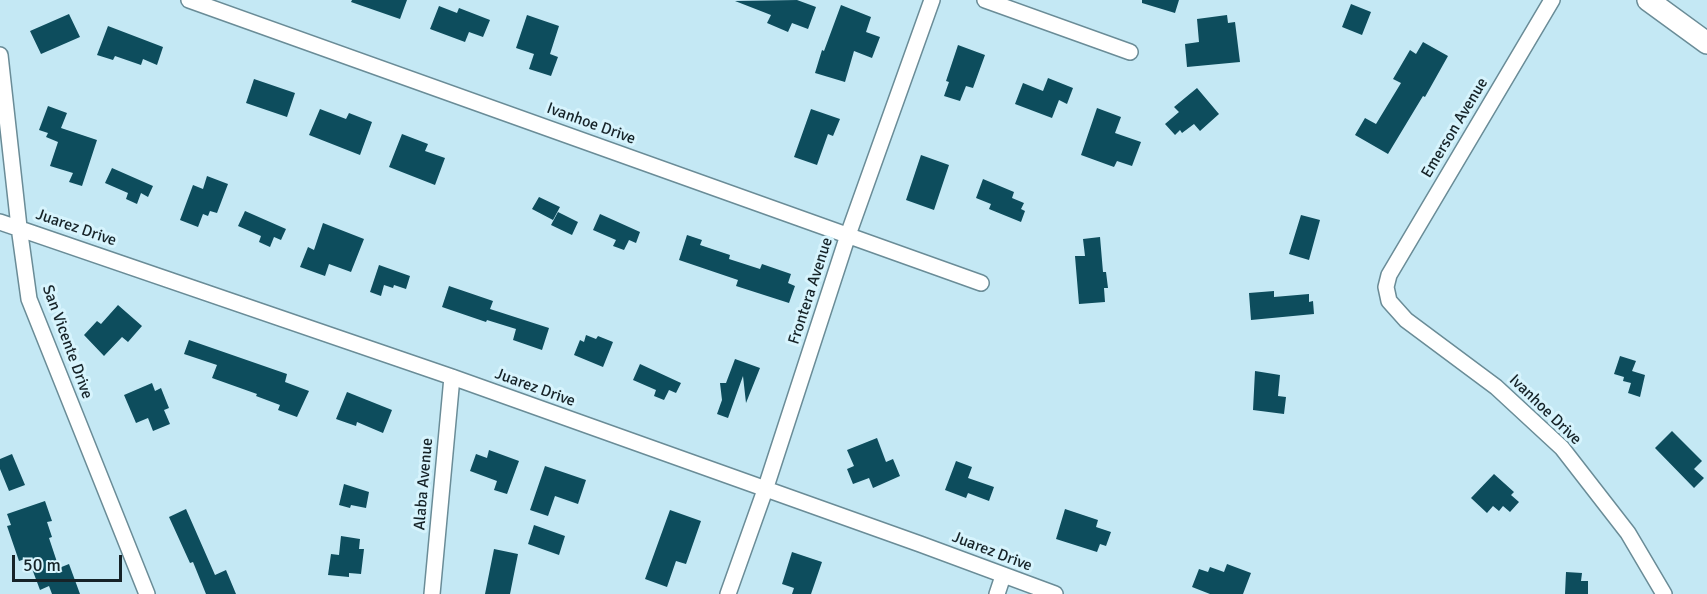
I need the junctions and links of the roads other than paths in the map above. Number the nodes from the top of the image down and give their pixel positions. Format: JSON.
{"nodes":[{"id":1,"x":189,"y":0,"type":"edge"},
{"id":2,"x":932,"y":0,"type":"edge"},
{"id":3,"x":985,"y":0,"type":"edge"},
{"id":4,"x":1552,"y":0,"type":"edge"},
{"id":5,"x":1648,"y":0,"type":"edge"},
{"id":6,"x":1707,"y":43,"type":"edge"},
{"id":7,"x":1130,"y":52,"type":"dead end"},
{"id":8,"x":0,"y":55,"type":"edge"},
{"id":9,"x":0,"y":222,"type":"edge"},
{"id":10,"x":19,"y":228,"type":"junction"},
{"id":11,"x":848,"y":235,"type":"junction"},
{"id":12,"x":1389,"y":275,"type":"joint"},
{"id":13,"x":981,"y":283,"type":"dead end"},
{"id":14,"x":452,"y":377,"type":"junction"},
{"id":15,"x":765,"y":490,"type":"junction"},
{"id":16,"x":1003,"y":576,"type":"junction"},
{"id":17,"x":147,"y":594,"type":"edge"},
{"id":18,"x":432,"y":594,"type":"edge"},
{"id":19,"x":728,"y":594,"type":"edge"},
{"id":20,"x":997,"y":594,"type":"edge"},
{"id":21,"x":1055,"y":594,"type":"edge"},
{"id":22,"x":1664,"y":594,"type":"edge"}],
"edges":[{"from":1,"to":11,"type":"street","name":"Ivanhoe Drive"},
{"from":2,"to":11,"type":"street","name":"Frontera Avenue"},
{"from":3,"to":7,"type":"street"},
{"from":4,"to":12,"type":"street","name":"Emerson Avenue"},
{"from":5,"to":6,"type":"main road"},
{"from":8,"to":10,"type":"street","name":"San Vicente Drive"},
{"from":9,"to":10,"type":"street","name":"Juarez Drive"},
{"from":10,"to":14,"type":"street","name":"Juarez Drive"},
{"from":10,"to":17,"type":"street","name":"San Vicente Drive"},
{"from":11,"to":13,"type":"street","name":"Ivanhoe Drive"},
{"from":11,"to":15,"type":"street","name":"Frontera Avenue"},
{"from":12,"to":22,"type":"street","name":"Ivanhoe Drive"},
{"from":14,"to":15,"type":"street","name":"Juarez Drive"},
{"from":14,"to":18,"type":"street","name":"Alaba Avenue"},
{"from":15,"to":16,"type":"street","name":"Juarez Drive"},
{"from":15,"to":19,"type":"street","name":"Frontera Avenue"},
{"from":16,"to":20,"type":"street"},
{"from":16,"to":21,"type":"street","name":"Juarez Drive"}]}
